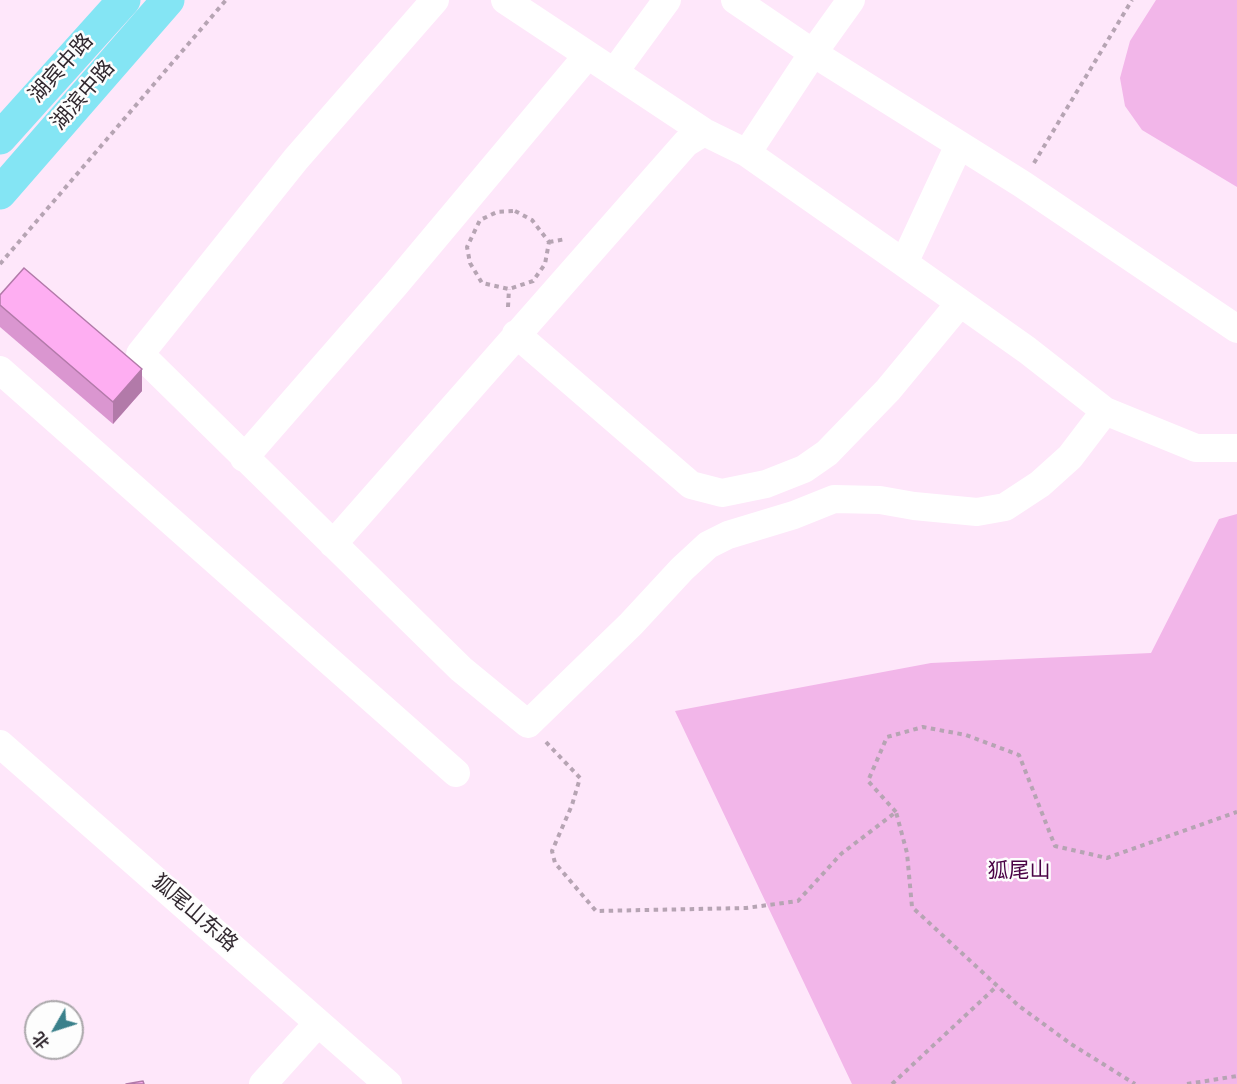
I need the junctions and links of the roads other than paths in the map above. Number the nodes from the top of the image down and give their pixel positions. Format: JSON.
{"nodes":[{"id":1,"x":124,"y":0,"type":"edge"},
{"id":2,"x":168,"y":0,"type":"edge"},
{"id":3,"x":435,"y":0,"type":"edge"},
{"id":4,"x":505,"y":0,"type":"edge"},
{"id":5,"x":667,"y":0,"type":"edge"},
{"id":6,"x":735,"y":0,"type":"edge"},
{"id":7,"x":851,"y":0,"type":"edge"},
{"id":8,"x":813,"y":53,"type":"junction"},
{"id":9,"x":587,"y":56,"type":"junction"},
{"id":10,"x":615,"y":71,"type":"junction"},
{"id":11,"x":704,"y":132,"type":"junction"},
{"id":12,"x":0,"y":138,"type":"edge"},
{"id":13,"x":959,"y":145,"type":"junction"},
{"id":14,"x":747,"y":153,"type":"junction"},
{"id":15,"x":0,"y":193,"type":"edge"},
{"id":16,"x":904,"y":263,"type":"junction"},
{"id":17,"x":960,"y":303,"type":"junction"},
{"id":18,"x":1237,"y":329,"type":"edge"},
{"id":19,"x":516,"y":334,"type":"junction"},
{"id":20,"x":0,"y":370,"type":"edge"},
{"id":21,"x":1106,"y":411,"type":"junction"},
{"id":22,"x":1237,"y":448,"type":"edge"},
{"id":23,"x":244,"y":458,"type":"junction"},
{"id":24,"x":333,"y":544,"type":"junction"},
{"id":25,"x":0,"y":744,"type":"edge"},
{"id":26,"x":456,"y":773,"type":"dead end"},
{"id":27,"x":318,"y":1023,"type":"junction"},
{"id":28,"x":263,"y":1084,"type":"edge"},
{"id":29,"x":388,"y":1084,"type":"edge"}],
"edges":[{"from":1,"to":12,"type":"main road","name":"湖宾中路"},
{"from":2,"to":15,"type":"main road","name":"湖滨中路"},
{"from":3,"to":23,"type":"street"},
{"from":4,"to":9,"type":"street"},
{"from":5,"to":10,"type":"street"},
{"from":6,"to":8,"type":"street"},
{"from":7,"to":8,"type":"street"},
{"from":8,"to":13,"type":"street"},
{"from":8,"to":14,"type":"street"},
{"from":9,"to":10,"type":"street"},
{"from":9,"to":23,"type":"street"},
{"from":10,"to":11,"type":"street"},
{"from":11,"to":14,"type":"street"},
{"from":11,"to":19,"type":"street"},
{"from":13,"to":16,"type":"street"},
{"from":13,"to":18,"type":"street"},
{"from":14,"to":16,"type":"street"},
{"from":16,"to":17,"type":"street"},
{"from":17,"to":19,"type":"street"},
{"from":17,"to":21,"type":"street"},
{"from":19,"to":24,"type":"street"},
{"from":20,"to":26,"type":"street"},
{"from":21,"to":22,"type":"street"},
{"from":21,"to":24,"type":"street"},
{"from":23,"to":24,"type":"street"},
{"from":25,"to":27,"type":"street","name":"狐尾山东路"},
{"from":27,"to":28,"type":"street"},
{"from":27,"to":29,"type":"street","name":"狐尾山东路"}]}
